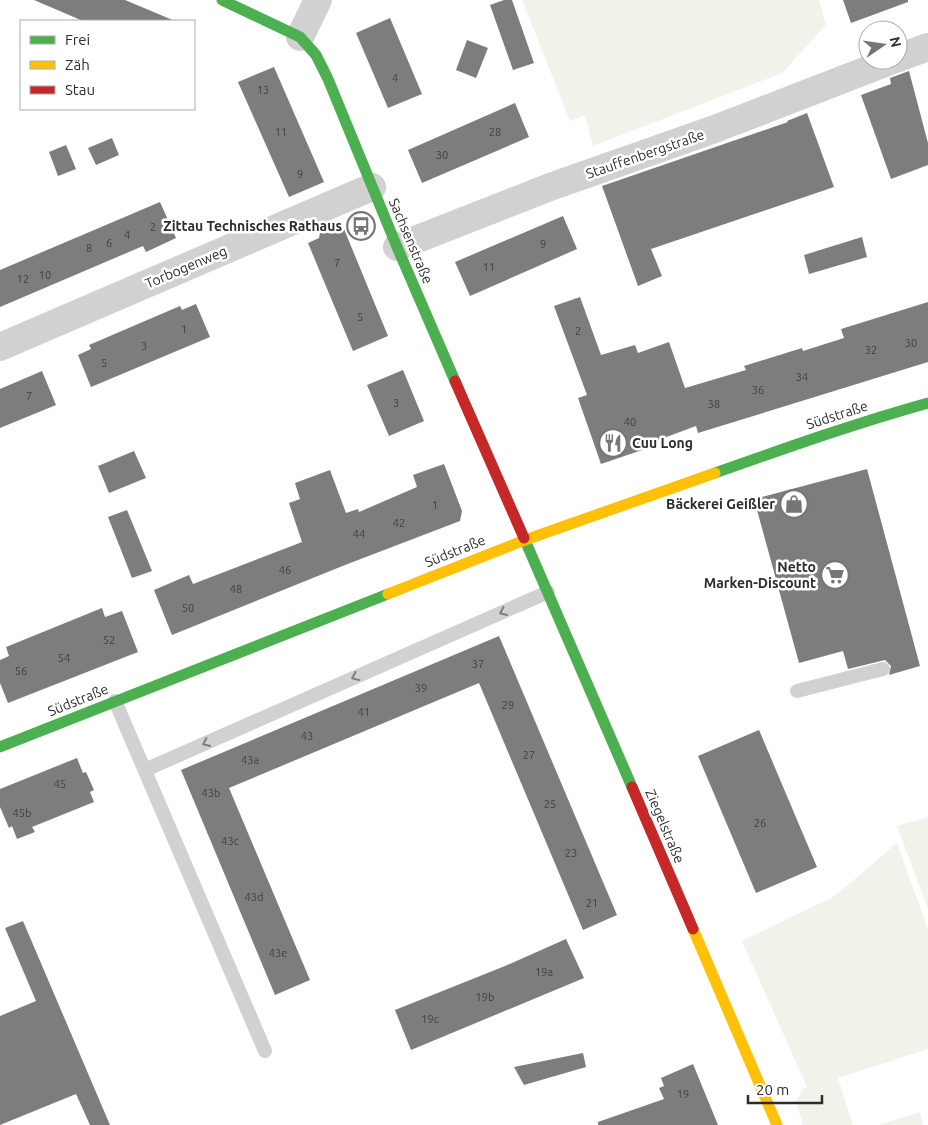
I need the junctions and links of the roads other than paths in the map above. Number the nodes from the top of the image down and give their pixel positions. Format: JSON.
{"nodes":[{"id":1,"x":222,"y":0,"type":"edge"},
{"id":2,"x":318,"y":0,"type":"edge"},
{"id":3,"x":300,"y":37,"type":"junction"},
{"id":4,"x":928,"y":47,"type":"edge"},
{"id":5,"x":908,"y":54,"type":"edge"},
{"id":6,"x":868,"y":70,"type":"edge"},
{"id":7,"x":372,"y":187,"type":"junction"},
{"id":8,"x":397,"y":247,"type":"junction"},
{"id":9,"x":0,"y":347,"type":"edge"},
{"id":10,"x":928,"y":403,"type":"edge"},
{"id":11,"x":525,"y":540,"type":"junction"},
{"id":12,"x":548,"y":592,"type":"junction"},
{"id":13,"x":884,"y":669,"type":"dead end"},
{"id":14,"x":797,"y":691,"type":"dead end"},
{"id":15,"x":115,"y":701,"type":"junction"},
{"id":16,"x":0,"y":747,"type":"edge"},
{"id":17,"x":145,"y":770,"type":"junction"},
{"id":18,"x":265,"y":1051,"type":"dead end"},
{"id":19,"x":777,"y":1125,"type":"edge"}],
"edges":[{"from":1,"to":3,"type":"street","name":"Sachsenstraße"},
{"from":2,"to":3,"type":"street"},
{"from":3,"to":7,"type":"street","name":"Sachsenstraße"},
{"from":4,"to":5,"type":"street"},
{"from":6,"to":8,"type":"street","name":"Stauffenbergstraße"},
{"from":7,"to":8,"type":"street","name":"Sachsenstraße"},
{"from":7,"to":9,"type":"street","name":"Torbogenweg"},
{"from":8,"to":11,"type":"street","name":"Sachsenstraße"},
{"from":10,"to":11,"type":"street","name":"Südstraße"},
{"from":11,"to":12,"type":"street","name":"Ziegelstraße"},
{"from":11,"to":15,"type":"street","name":"Südstraße"},
{"from":12,"to":17,"type":"lane","one_way":true},
{"from":12,"to":19,"type":"street","name":"Ziegelstraße"},
{"from":13,"to":14,"type":"lane"},
{"from":15,"to":16,"type":"street","name":"Südstraße"},
{"from":15,"to":17,"type":"lane"},
{"from":17,"to":18,"type":"lane"}]}
